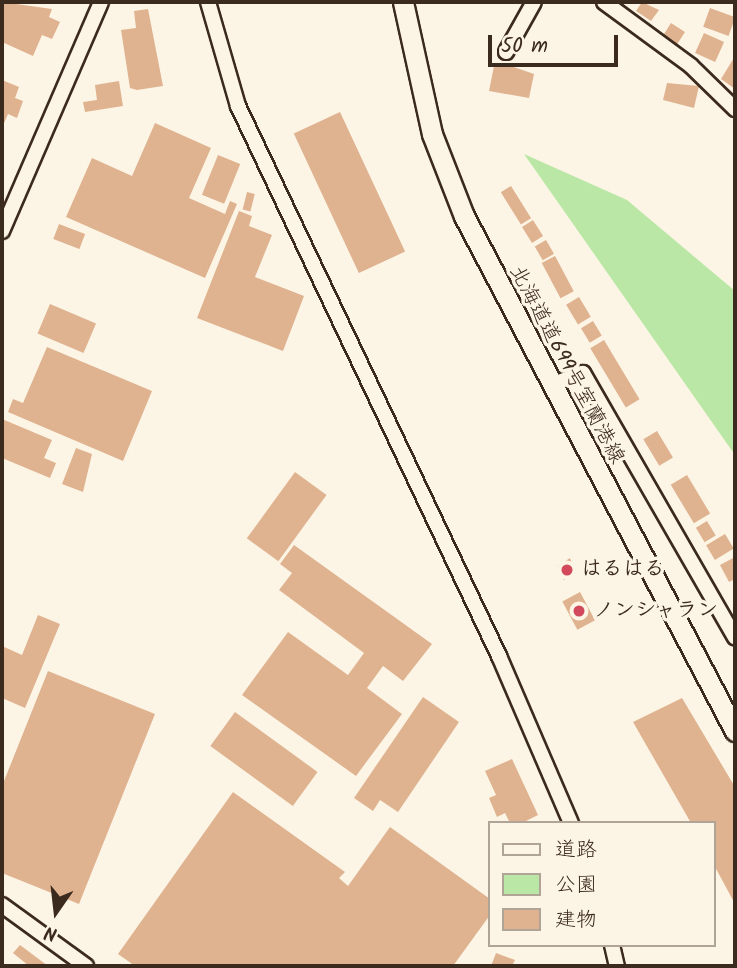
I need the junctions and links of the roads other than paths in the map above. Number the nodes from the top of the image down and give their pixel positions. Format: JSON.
{"nodes":[{"id":1,"x":101,"y":2,"type":"edge"},
{"id":2,"x":208,"y":2,"type":"edge"},
{"id":3,"x":403,"y":2,"type":"edge"},
{"id":4,"x":534,"y":2,"type":"edge"},
{"id":5,"x":604,"y":2,"type":"edge"},
{"id":6,"x":506,"y":52,"type":"dead end"},
{"id":7,"x":735,"y":109,"type":"edge"},
{"id":8,"x":2,"y":231,"type":"edge"},
{"id":9,"x":551,"y":385,"type":"junction"},
{"id":10,"x":735,"y":638,"type":"edge"},
{"id":11,"x":735,"y":731,"type":"edge"},
{"id":12,"x":570,"y":821,"type":"edge"},
{"id":13,"x":2,"y":905,"type":"edge"},
{"id":14,"x":612,"y":947,"type":"edge"},
{"id":15,"x":86,"y":966,"type":"edge"},
{"id":16,"x":617,"y":966,"type":"edge"}],
"edges":[{"from":1,"to":8,"type":"street"},
{"from":2,"to":12,"type":"street"},
{"from":3,"to":9,"type":"main road","name":"北海道道699号室蘭港線"},
{"from":4,"to":6,"type":"street"},
{"from":5,"to":7,"type":"street"},
{"from":9,"to":10,"type":"street"},
{"from":9,"to":11,"type":"main road","name":"北海道道699号室蘭港線"},
{"from":13,"to":15,"type":"street"},
{"from":14,"to":16,"type":"street"}]}
